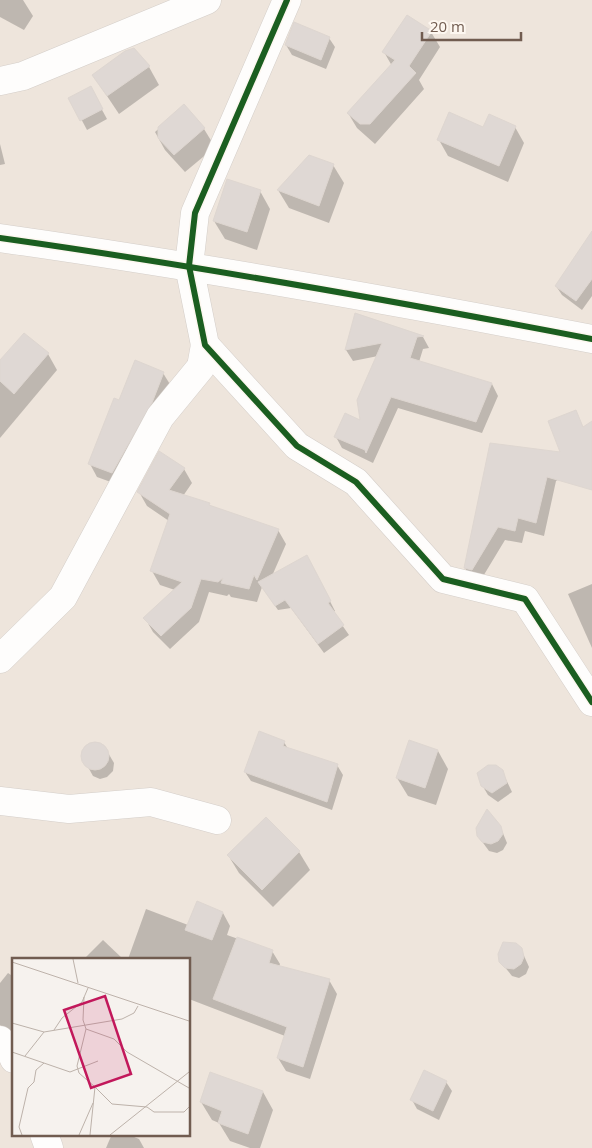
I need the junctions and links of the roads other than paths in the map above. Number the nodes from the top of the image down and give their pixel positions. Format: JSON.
{"nodes":[{"id":1,"x":206,"y":0,"type":"edge"},
{"id":2,"x":287,"y":0,"type":"edge"},
{"id":3,"x":0,"y":80,"type":"edge"},
{"id":4,"x":0,"y":238,"type":"edge"},
{"id":5,"x":189,"y":266,"type":"junction"},
{"id":6,"x":592,"y":339,"type":"edge"},
{"id":7,"x":205,"y":345,"type":"junction"},
{"id":8,"x":0,"y":659,"type":"edge"},
{"id":9,"x":592,"y":702,"type":"edge"},
{"id":10,"x":0,"y":801,"type":"edge"},
{"id":11,"x":217,"y":820,"type":"dead end"},
{"id":12,"x":0,"y":1040,"type":"edge"},
{"id":13,"x":12,"y":1054,"type":"edge"},
{"id":14,"x":45,"y":1136,"type":"edge"},
{"id":15,"x":49,"y":1148,"type":"edge"}],
"edges":[{"from":1,"to":3,"type":"street"},
{"from":2,"to":5,"type":"street"},
{"from":4,"to":5,"type":"street"},
{"from":5,"to":6,"type":"street"},
{"from":5,"to":7,"type":"street"},
{"from":7,"to":8,"type":"street"},
{"from":7,"to":9,"type":"street"},
{"from":10,"to":11,"type":"street"},
{"from":12,"to":13,"type":"street"},
{"from":14,"to":15,"type":"street"}]}
